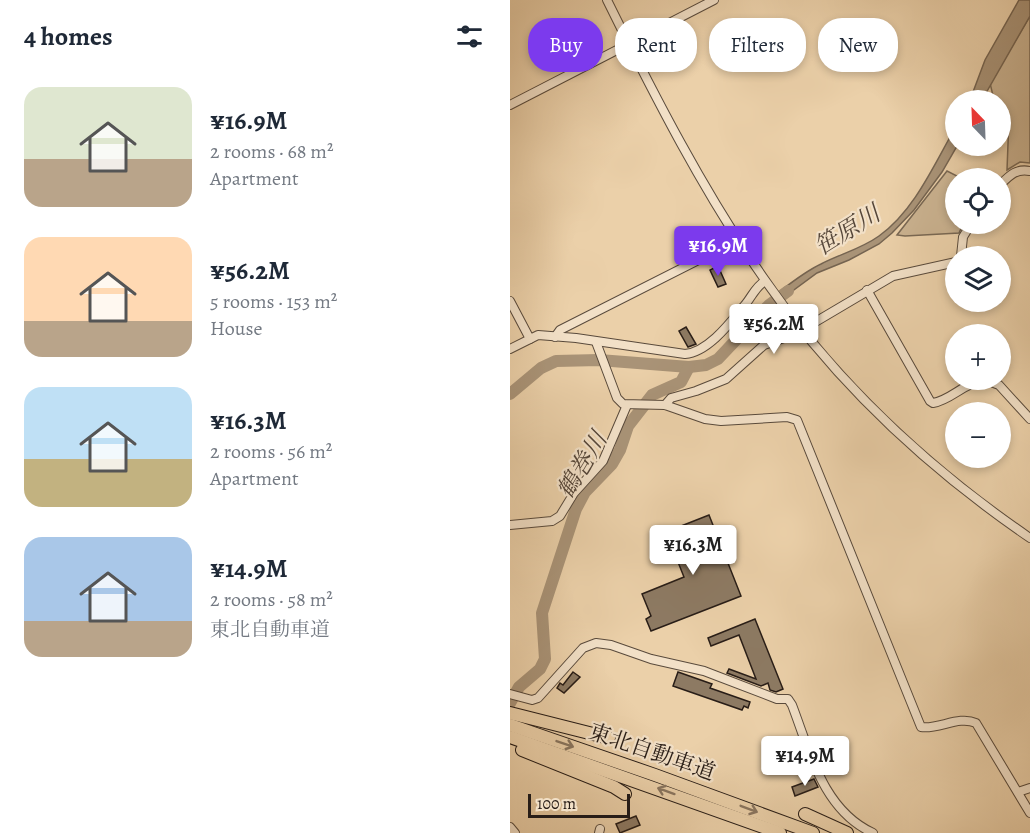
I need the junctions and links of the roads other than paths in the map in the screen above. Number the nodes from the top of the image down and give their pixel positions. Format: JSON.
{"nodes":[{"id":1,"x":607,"y":0,"type":"edge"},
{"id":2,"x":714,"y":0,"type":"edge"},
{"id":3,"x":616,"y":18,"type":"edge"},
{"id":4,"x":680,"y":18,"type":"edge"},
{"id":5,"x":615,"y":52,"type":"edge"},
{"id":6,"x":645,"y":72,"type":"edge"},
{"id":7,"x":510,"y":105,"type":"edge"},
{"id":8,"x":1030,"y":171,"type":"edge"},
{"id":9,"x":1011,"y":174,"type":"edge"},
{"id":10,"x":738,"y":240,"type":"junction"},
{"id":11,"x":945,"y":264,"type":"edge"},
{"id":12,"x":765,"y":281,"type":"junction"},
{"id":13,"x":867,"y":290,"type":"junction"},
{"id":14,"x":510,"y":302,"type":"edge"},
{"id":15,"x":802,"y":330,"type":"junction"},
{"id":16,"x":555,"y":336,"type":"junction"},
{"id":17,"x":530,"y":339,"type":"junction"},
{"id":18,"x":596,"y":342,"type":"junction"},
{"id":19,"x":510,"y":349,"type":"edge"},
{"id":20,"x":958,"y":390,"type":"edge"},
{"id":21,"x":1004,"y":390,"type":"edge"},
{"id":22,"x":628,"y":405,"type":"junction"},
{"id":23,"x":663,"y":405,"type":"junction"},
{"id":24,"x":1030,"y":419,"type":"edge"},
{"id":25,"x":510,"y":525,"type":"edge"},
{"id":26,"x":1030,"y":538,"type":"edge"},
{"id":27,"x":510,"y":694,"type":"edge"},
{"id":28,"x":511,"y":717,"type":"edge"},
{"id":29,"x":510,"y":738,"type":"edge"},
{"id":30,"x":609,"y":738,"type":"dead end"},
{"id":31,"x":510,"y":745,"type":"edge"},
{"id":32,"x":1030,"y":788,"type":"edge"},
{"id":33,"x":1018,"y":792,"type":"junction"},
{"id":34,"x":625,"y":794,"type":"dead end"},
{"id":35,"x":1030,"y":813,"type":"edge"},
{"id":36,"x":805,"y":814,"type":"dead end"},
{"id":37,"x":510,"y":827,"type":"edge"},
{"id":38,"x":515,"y":833,"type":"edge"},
{"id":39,"x":780,"y":833,"type":"edge"},
{"id":40,"x":813,"y":833,"type":"edge"},
{"id":41,"x":847,"y":833,"type":"edge"},
{"id":42,"x":873,"y":833,"type":"edge"}],
"edges":[{"from":1,"to":3,"type":"street"},
{"from":2,"to":4,"type":"street"},
{"from":5,"to":7,"type":"street"},
{"from":6,"to":10,"type":"street"},
{"from":8,"to":9,"type":"street"},
{"from":10,"to":12,"type":"street"},
{"from":10,"to":16,"type":"street"},
{"from":11,"to":13,"type":"street"},
{"from":12,"to":15,"type":"street"},
{"from":12,"to":18,"type":"street"},
{"from":13,"to":15,"type":"street"},
{"from":13,"to":20,"type":"street"},
{"from":14,"to":17,"type":"street"},
{"from":15,"to":23,"type":"street"},
{"from":15,"to":26,"type":"street"},
{"from":16,"to":17,"type":"street"},
{"from":16,"to":18,"type":"street"},
{"from":17,"to":19,"type":"street"},
{"from":18,"to":22,"type":"street"},
{"from":21,"to":24,"type":"street"},
{"from":22,"to":23,"type":"street"},
{"from":22,"to":25,"type":"street"},
{"from":23,"to":33,"type":"street"},
{"from":27,"to":42,"type":"street"},
{"from":28,"to":30,"type":"highway"},
{"from":28,"to":40,"type":"highway","name":"東北自動車道","one_way":true},
{"from":39,"to":29,"type":"highway","name":"東北自動車道","one_way":true},
{"from":31,"to":34,"type":"highway"},
{"from":32,"to":33,"type":"street"},
{"from":33,"to":35,"type":"street"},
{"from":36,"to":41,"type":"highway"},
{"from":37,"to":38,"type":"street"}]}
